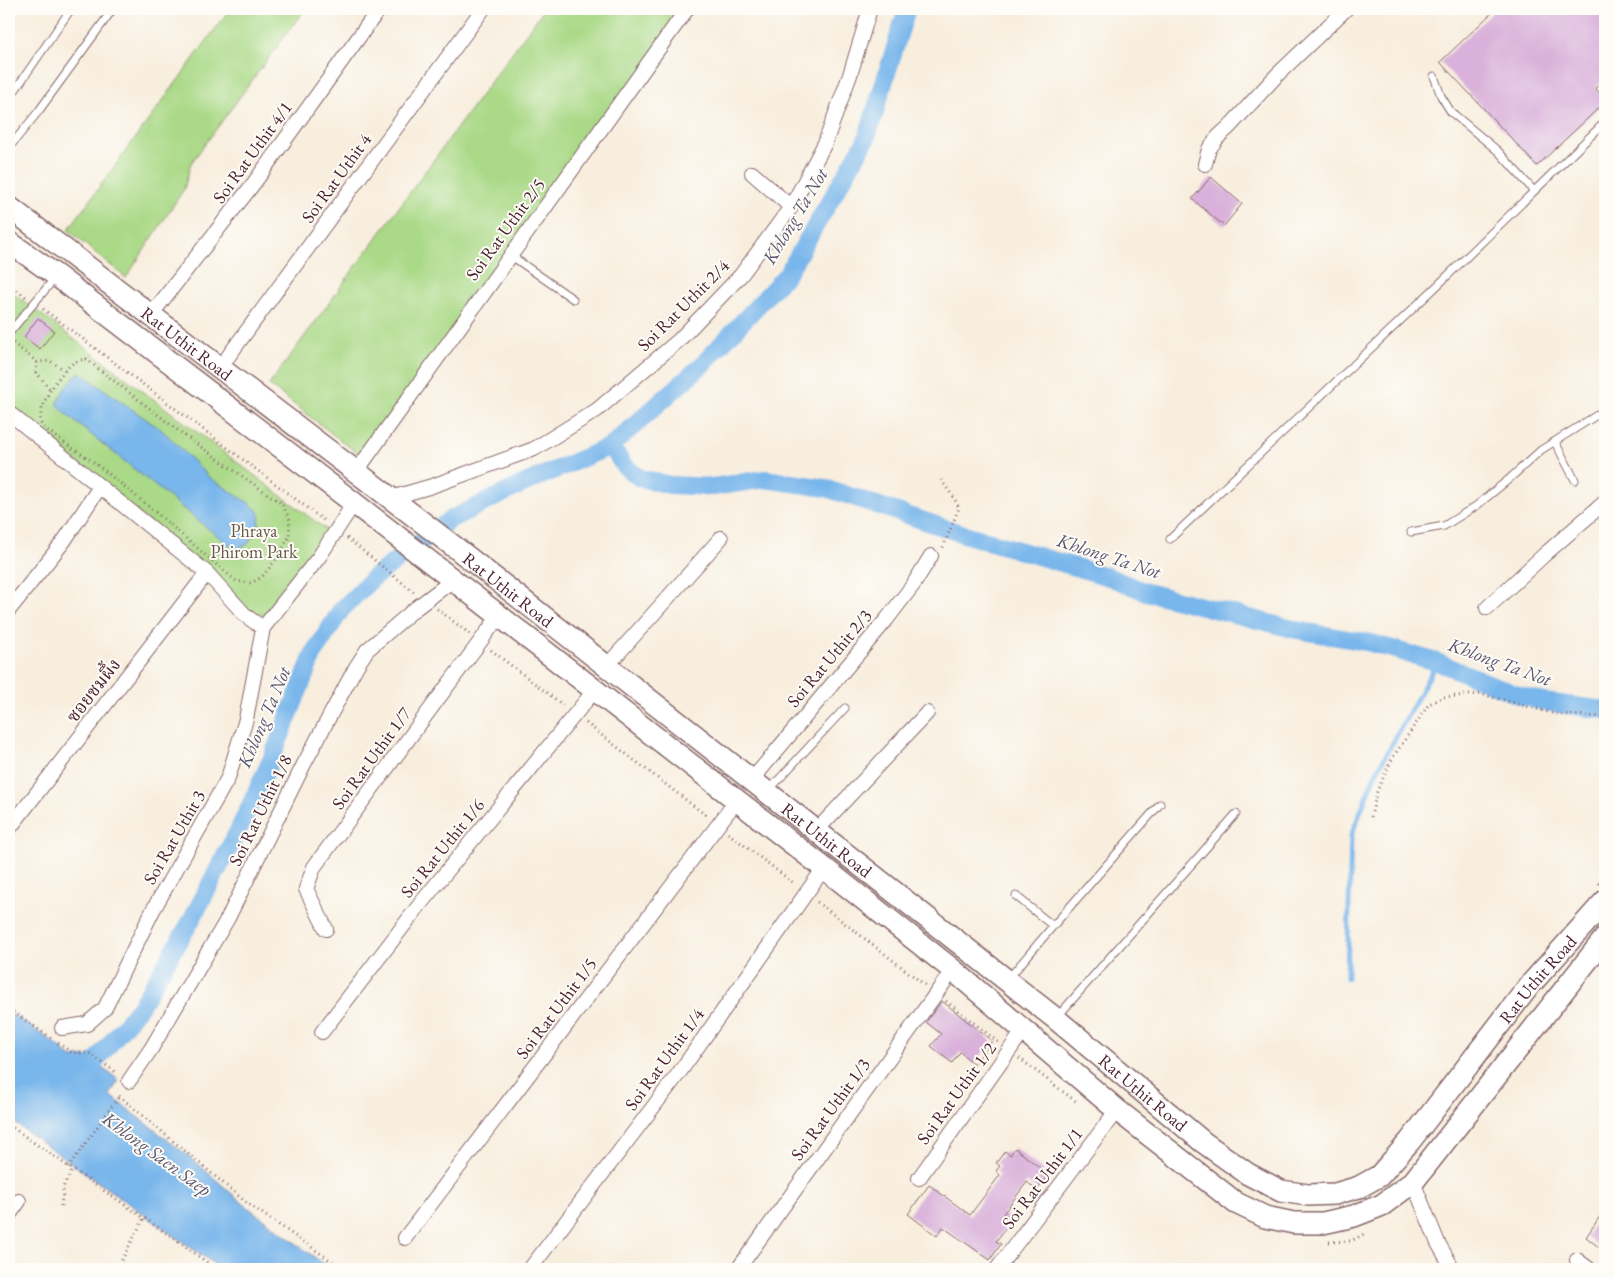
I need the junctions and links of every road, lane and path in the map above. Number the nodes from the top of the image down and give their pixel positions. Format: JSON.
{"nodes":[{"id":1,"x":72,"y":9,"type":"edge"},
{"id":2,"x":113,"y":9,"type":"edge"},
{"id":3,"x":379,"y":9,"type":"edge"},
{"id":4,"x":483,"y":9,"type":"edge"},
{"id":5,"x":687,"y":9,"type":"edge"},
{"id":6,"x":870,"y":9,"type":"edge"},
{"id":7,"x":1346,"y":9,"type":"edge"},
{"id":8,"x":1434,"y":76,"type":"dead end"},
{"id":9,"x":9,"y":99,"type":"edge"},
{"id":10,"x":1605,"y":122,"type":"edge"},
{"id":11,"x":9,"y":146,"type":"edge"},
{"id":12,"x":1205,"y":164,"type":"dead end"},
{"id":13,"x":752,"y":173,"type":"dead end"},
{"id":14,"x":1534,"y":191,"type":"junction"},
{"id":15,"x":9,"y":207,"type":"edge"},
{"id":16,"x":790,"y":207,"type":"junction"},
{"id":17,"x":9,"y":242,"type":"edge"},
{"id":18,"x":510,"y":255,"type":"junction"},
{"id":19,"x":56,"y":276,"type":"junction"},
{"id":20,"x":9,"y":284,"type":"edge"},
{"id":21,"x":573,"y":300,"type":"dead end"},
{"id":22,"x":34,"y":303,"type":"junction"},
{"id":23,"x":151,"y":315,"type":"junction"},
{"id":24,"x":9,"y":333,"type":"edge"},
{"id":25,"x":9,"y":340,"type":"edge"},
{"id":26,"x":37,"y":362,"type":"junction"},
{"id":27,"x":219,"y":369,"type":"junction"},
{"id":28,"x":65,"y":370,"type":"junction"},
{"id":29,"x":50,"y":389,"type":"junction"},
{"id":30,"x":1605,"y":410,"type":"edge"},
{"id":31,"x":9,"y":413,"type":"edge"},
{"id":32,"x":1555,"y":442,"type":"junction"},
{"id":33,"x":356,"y":472,"type":"junction"},
{"id":34,"x":941,"y":480,"type":"dead end"},
{"id":35,"x":1575,"y":480,"type":"dead end"},
{"id":36,"x":99,"y":488,"type":"junction"},
{"id":37,"x":396,"y":502,"type":"junction"},
{"id":38,"x":1605,"y":502,"type":"edge"},
{"id":39,"x":354,"y":503,"type":"junction"},
{"id":40,"x":336,"y":530,"type":"junction"},
{"id":41,"x":1411,"y":532,"type":"dead end"},
{"id":42,"x":721,"y":538,"type":"dead end"},
{"id":43,"x":1170,"y":539,"type":"dead end"},
{"id":44,"x":944,"y":549,"type":"dead end"},
{"id":45,"x":931,"y":556,"type":"dead end"},
{"id":46,"x":207,"y":574,"type":"junction"},
{"id":47,"x":453,"y":580,"type":"junction"},
{"id":48,"x":405,"y":585,"type":"dead end"},
{"id":49,"x":1487,"y":608,"type":"dead end"},
{"id":50,"x":9,"y":610,"type":"edge"},
{"id":51,"x":500,"y":616,"type":"junction"},
{"id":52,"x":263,"y":628,"type":"junction"},
{"id":53,"x":606,"y":667,"type":"junction"},
{"id":54,"x":594,"y":691,"type":"junction"},
{"id":55,"x":845,"y":708,"type":"dead end"},
{"id":56,"x":927,"y":713,"type":"dead end"},
{"id":57,"x":1605,"y":717,"type":"edge"},
{"id":58,"x":759,"y":786,"type":"junction"},
{"id":59,"x":737,"y":800,"type":"junction"},
{"id":60,"x":1160,"y":804,"type":"dead end"},
{"id":61,"x":1236,"y":814,"type":"dead end"},
{"id":62,"x":1371,"y":817,"type":"dead end"},
{"id":63,"x":9,"y":829,"type":"edge"},
{"id":64,"x":816,"y":831,"type":"junction"},
{"id":65,"x":824,"y":868,"type":"junction"},
{"id":66,"x":1016,"y":896,"type":"dead end"},
{"id":67,"x":1605,"y":901,"type":"edge"},
{"id":68,"x":1053,"y":926,"type":"junction"},
{"id":69,"x":326,"y":929,"type":"dead end"},
{"id":70,"x":1605,"y":938,"type":"edge"},
{"id":71,"x":953,"y":970,"type":"junction"},
{"id":72,"x":1006,"y":982,"type":"junction"},
{"id":73,"x":9,"y":1009,"type":"edge"},
{"id":74,"x":1056,"y":1019,"type":"junction"},
{"id":75,"x":62,"y":1028,"type":"dead end"},
{"id":76,"x":1024,"y":1031,"type":"junction"},
{"id":77,"x":322,"y":1032,"type":"dead end"},
{"id":78,"x":126,"y":1079,"type":"joint"},
{"id":79,"x":1117,"y":1110,"type":"junction"},
{"id":80,"x":9,"y":1125,"type":"edge"},
{"id":81,"x":70,"y":1169,"type":"junction"},
{"id":82,"x":919,"y":1178,"type":"dead end"},
{"id":83,"x":1413,"y":1182,"type":"junction"},
{"id":84,"x":19,"y":1201,"type":"dead end"},
{"id":85,"x":61,"y":1206,"type":"dead end"},
{"id":86,"x":9,"y":1215,"type":"edge"},
{"id":87,"x":144,"y":1218,"type":"junction"},
{"id":88,"x":405,"y":1238,"type":"dead end"},
{"id":89,"x":1577,"y":1260,"type":"dead end"},
{"id":90,"x":117,"y":1269,"type":"edge"},
{"id":91,"x":216,"y":1269,"type":"edge"},
{"id":92,"x":343,"y":1269,"type":"edge"},
{"id":93,"x":530,"y":1269,"type":"edge"},
{"id":94,"x":738,"y":1269,"type":"edge"},
{"id":95,"x":997,"y":1269,"type":"edge"},
{"id":96,"x":1453,"y":1269,"type":"edge"},
{"id":97,"x":1589,"y":1269,"type":"edge"}],
"edges":[{"from":1,"to":9,"type":"lane"},
{"from":2,"to":11,"type":"lane"},
{"from":3,"to":23,"type":"street","name":"Soi Rat Uthit 4/1"},
{"from":4,"to":27,"type":"street","name":"Soi Rat Uthit 4"},
{"from":5,"to":18,"type":"street","name":"Soi Rat Uthit 2/5"},
{"from":6,"to":16,"type":"street","name":"Soi Rat Uthit 2/4"},
{"from":7,"to":12,"type":"street"},
{"from":8,"to":14,"type":"lane"},
{"from":10,"to":14,"type":"lane"},
{"from":13,"to":16,"type":"street"},
{"from":14,"to":43,"type":"lane"},
{"from":15,"to":23,"type":"main road","name":"Rat Uthit Road"},
{"from":16,"to":37,"type":"street","name":"Soi Rat Uthit 2/4"},
{"from":17,"to":19,"type":"main road","name":"Rat Uthit Road"},
{"from":18,"to":21,"type":"lane"},
{"from":18,"to":33,"type":"street","name":"Soi Rat Uthit 2/5"},
{"from":19,"to":22,"type":"lane"},
{"from":19,"to":39,"type":"main road","name":"Rat Uthit Road"},
{"from":20,"to":22,"type":"path"},
{"from":22,"to":24,"type":"lane"},
{"from":22,"to":40,"type":"path"},
{"from":23,"to":27,"type":"main road","name":"Rat Uthit Road"},
{"from":25,"to":26,"type":"path"},
{"from":26,"to":28,"type":"path"},
{"from":26,"to":29,"type":"path"},
{"from":27,"to":33,"type":"main road","name":"Rat Uthit Road"},
{"from":28,"to":29,"type":"path"},
{"from":28,"to":29,"type":"path"},
{"from":30,"to":32,"type":"lane"},
{"from":31,"to":36,"type":"street"},
{"from":32,"to":35,"type":"lane"},
{"from":32,"to":41,"type":"lane"},
{"from":33,"to":37,"type":"main road","name":"Rat Uthit Road"},
{"from":34,"to":44,"type":"path"},
{"from":36,"to":46,"type":"street"},
{"from":36,"to":50,"type":"street"},
{"from":37,"to":53,"type":"main road","name":"Rat Uthit Road"},
{"from":38,"to":49,"type":"street"},
{"from":39,"to":40,"type":"street","name":"Soi Rat Uthit 3"},
{"from":39,"to":47,"type":"main road","name":"Rat Uthit Road"},
{"from":40,"to":48,"type":"path"},
{"from":40,"to":52,"type":"street","name":"Soi Rat Uthit 3"},
{"from":42,"to":53,"type":"street"},
{"from":45,"to":58,"type":"street","name":"Soi Rat Uthit 2/3"},
{"from":46,"to":52,"type":"street"},
{"from":46,"to":63,"type":"street","name":"ซอยชมผึ้ง"},
{"from":47,"to":51,"type":"main road","name":"Rat Uthit Road"},
{"from":47,"to":78,"type":"street","name":"Soi Rat Uthit 1/8"},
{"from":51,"to":54,"type":"main road","name":"Rat Uthit Road"},
{"from":51,"to":69,"type":"street","name":"Soi Rat Uthit 1/7"},
{"from":52,"to":75,"type":"street","name":"Soi Rat Uthit 3"},
{"from":53,"to":58,"type":"main road","name":"Rat Uthit Road"},
{"from":54,"to":59,"type":"main road","name":"Rat Uthit Road"},
{"from":54,"to":77,"type":"street","name":"Soi Rat Uthit 1/6"},
{"from":55,"to":58,"type":"lane"},
{"from":56,"to":64,"type":"street"},
{"from":57,"to":62,"type":"path"},
{"from":58,"to":64,"type":"main road","name":"Rat Uthit Road"},
{"from":59,"to":65,"type":"main road","name":"Rat Uthit Road"},
{"from":59,"to":88,"type":"street","name":"Soi Rat Uthit 1/5"},
{"from":60,"to":68,"type":"lane"},
{"from":61,"to":74,"type":"lane"},
{"from":64,"to":72,"type":"main road","name":"Rat Uthit Road"},
{"from":65,"to":71,"type":"main road","name":"Rat Uthit Road"},
{"from":65,"to":93,"type":"street","name":"Soi Rat Uthit 1/4"},
{"from":66,"to":68,"type":"lane"},
{"from":67,"to":74,"type":"main road","name":"Rat Uthit Road"},
{"from":68,"to":72,"type":"lane"},
{"from":70,"to":83,"type":"main road","name":"Rat Uthit Road"},
{"from":71,"to":76,"type":"main road","name":"Rat Uthit Road"},
{"from":71,"to":94,"type":"street","name":"Soi Rat Uthit 1/3"},
{"from":72,"to":74,"type":"main road","name":"Rat Uthit Road"},
{"from":73,"to":78,"type":"path"},
{"from":76,"to":79,"type":"main road","name":"Rat Uthit Road"},
{"from":76,"to":82,"type":"street","name":"Soi Rat Uthit 1/2"},
{"from":79,"to":83,"type":"main road","name":"Rat Uthit Road"},
{"from":79,"to":95,"type":"street","name":"Soi Rat Uthit 1/1"},
{"from":80,"to":81,"type":"path"},
{"from":81,"to":85,"type":"path"},
{"from":81,"to":87,"type":"path"},
{"from":81,"to":92,"type":"path"},
{"from":83,"to":96,"type":"street"},
{"from":84,"to":86,"type":"street"},
{"from":87,"to":90,"type":"path"},
{"from":87,"to":91,"type":"path"},
{"from":89,"to":97,"type":"street"}]}
